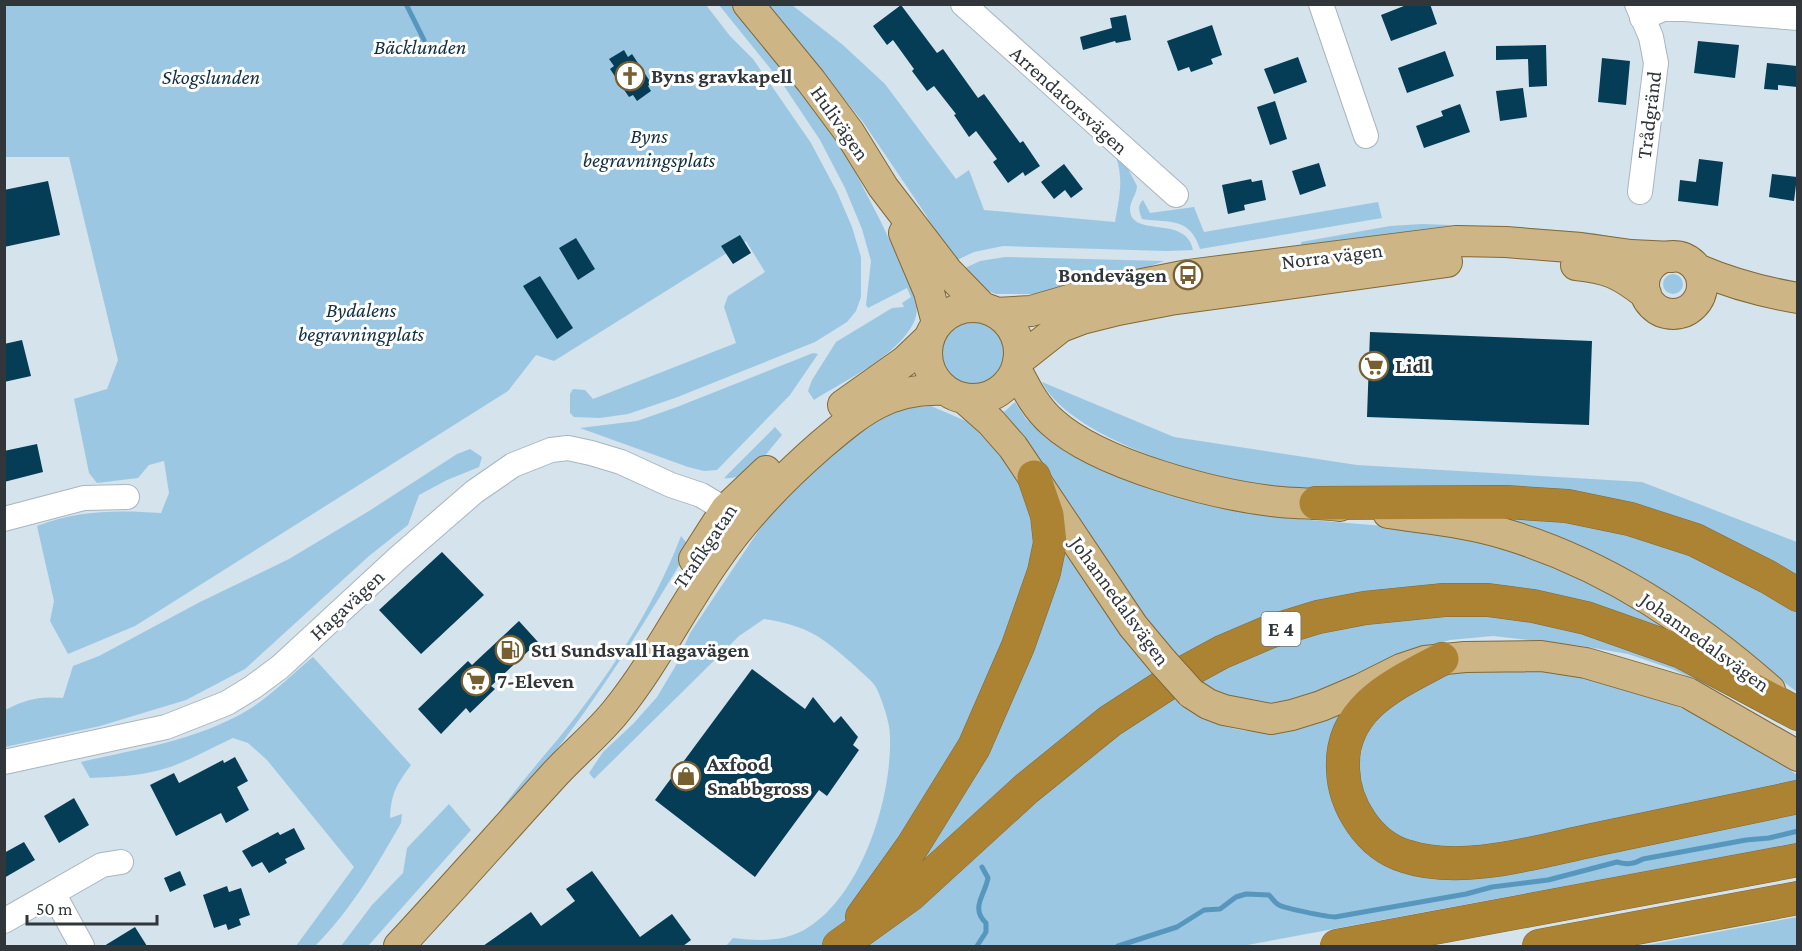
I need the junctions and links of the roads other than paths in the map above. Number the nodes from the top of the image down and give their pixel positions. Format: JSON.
{"nodes":[{"id":1,"x":748,"y":4,"type":"edge"},
{"id":2,"x":963,"y":4,"type":"edge"},
{"id":3,"x":1321,"y":4,"type":"edge"},
{"id":4,"x":1640,"y":11,"type":"edge"},
{"id":5,"x":1797,"y":18,"type":"edge"},
{"id":6,"x":1366,"y":136,"type":"dead end"},
{"id":7,"x":884,"y":187,"type":"junction"},
{"id":8,"x":1640,"y":192,"type":"dead end"},
{"id":9,"x":1176,"y":195,"type":"dead end"},
{"id":10,"x":1684,"y":263,"type":"junction"},
{"id":11,"x":1762,"y":292,"type":"junction"},
{"id":12,"x":1646,"y":294,"type":"junction"},
{"id":13,"x":1797,"y":298,"type":"edge"},
{"id":14,"x":1694,"y":305,"type":"junction"},
{"id":15,"x":989,"y":310,"type":"junction"},
{"id":16,"x":933,"y":331,"type":"junction"},
{"id":17,"x":1017,"y":365,"type":"junction"},
{"id":18,"x":955,"y":394,"type":"junction"},
{"id":19,"x":1034,"y":477,"type":"junction"},
{"id":20,"x":127,"y":497,"type":"dead end"},
{"id":21,"x":1316,"y":503,"type":"junction"},
{"id":22,"x":14,"y":516,"type":"edge"},
{"id":23,"x":730,"y":522,"type":"junction"},
{"id":24,"x":1797,"y":595,"type":"edge"},
{"id":25,"x":1442,"y":659,"type":"junction"},
{"id":26,"x":1797,"y":714,"type":"edge"},
{"id":27,"x":1797,"y":756,"type":"edge"},
{"id":28,"x":4,"y":762,"type":"edge"},
{"id":29,"x":1797,"y":797,"type":"edge"},
{"id":30,"x":1797,"y":860,"type":"edge"},
{"id":31,"x":121,"y":861,"type":"dead end"},
{"id":32,"x":53,"y":894,"type":"junction"},
{"id":33,"x":1797,"y":898,"type":"edge"},
{"id":34,"x":4,"y":921,"type":"edge"},
{"id":35,"x":841,"y":945,"type":"edge"},
{"id":36,"x":82,"y":946,"type":"edge"},
{"id":37,"x":399,"y":946,"type":"edge"},
{"id":38,"x":1337,"y":946,"type":"edge"},
{"id":39,"x":1539,"y":946,"type":"edge"}],
"edges":[{"from":1,"to":7,"type":"main road","name":"Hulivägen"},
{"from":2,"to":9,"type":"street","name":"Arrendatorsvägen"},
{"from":3,"to":6,"type":"street"},
{"from":4,"to":5,"type":"street"},
{"from":4,"to":8,"type":"street","name":"Trådgränd"},
{"from":7,"to":15,"type":"main road","name":"Hulivägen"},
{"from":7,"to":16,"type":"main road","name":"Hulivägen"},
{"from":10,"to":11,"type":"main road","name":"Norra vägen"},
{"from":10,"to":12,"type":"main road"},
{"from":10,"to":14,"type":"main road"},
{"from":10,"to":15,"type":"main road","name":"Norra vägen"},
{"from":11,"to":13,"type":"main road","name":"Norra vägen"},
{"from":11,"to":14,"type":"main road","name":"Norra vägen"},
{"from":12,"to":14,"type":"main road","name":"Norra vägen"},
{"from":12,"to":17,"type":"main road","name":"Norra vägen"},
{"from":15,"to":16,"type":"main road"},
{"from":15,"to":17,"type":"main road"},
{"from":16,"to":18,"type":"main road"},
{"from":16,"to":23,"type":"main road","name":"Trafikgatan"},
{"from":17,"to":18,"type":"main road"},
{"from":17,"to":21,"type":"main road","name":"Johannedalsvägen"},
{"from":18,"to":19,"type":"main road","name":"Johannedalsvägen"},
{"from":18,"to":23,"type":"main road","name":"Trafikgatan"},
{"from":19,"to":25,"type":"main road","name":"Johannedalsvägen","bridge":true},
{"from":19,"to":35,"type":"highway","number":"E 4"},
{"from":20,"to":22,"type":"street"},
{"from":21,"to":24,"type":"highway"},
{"from":21,"to":26,"type":"main road","name":"Johannedalsvägen"},
{"from":23,"to":28,"type":"street","name":"Hagavägen"},
{"from":23,"to":37,"type":"main road","name":"Trafikgatan"},
{"from":25,"to":27,"type":"main road","name":"Johannedalsvägen"},
{"from":25,"to":29,"type":"highway"},
{"from":26,"to":35,"type":"highway","number":"E 4"},
{"from":30,"to":38,"type":"highway"},
{"from":31,"to":32,"type":"street"},
{"from":32,"to":34,"type":"street"},
{"from":32,"to":36,"type":"street"},
{"from":33,"to":39,"type":"highway"}]}
